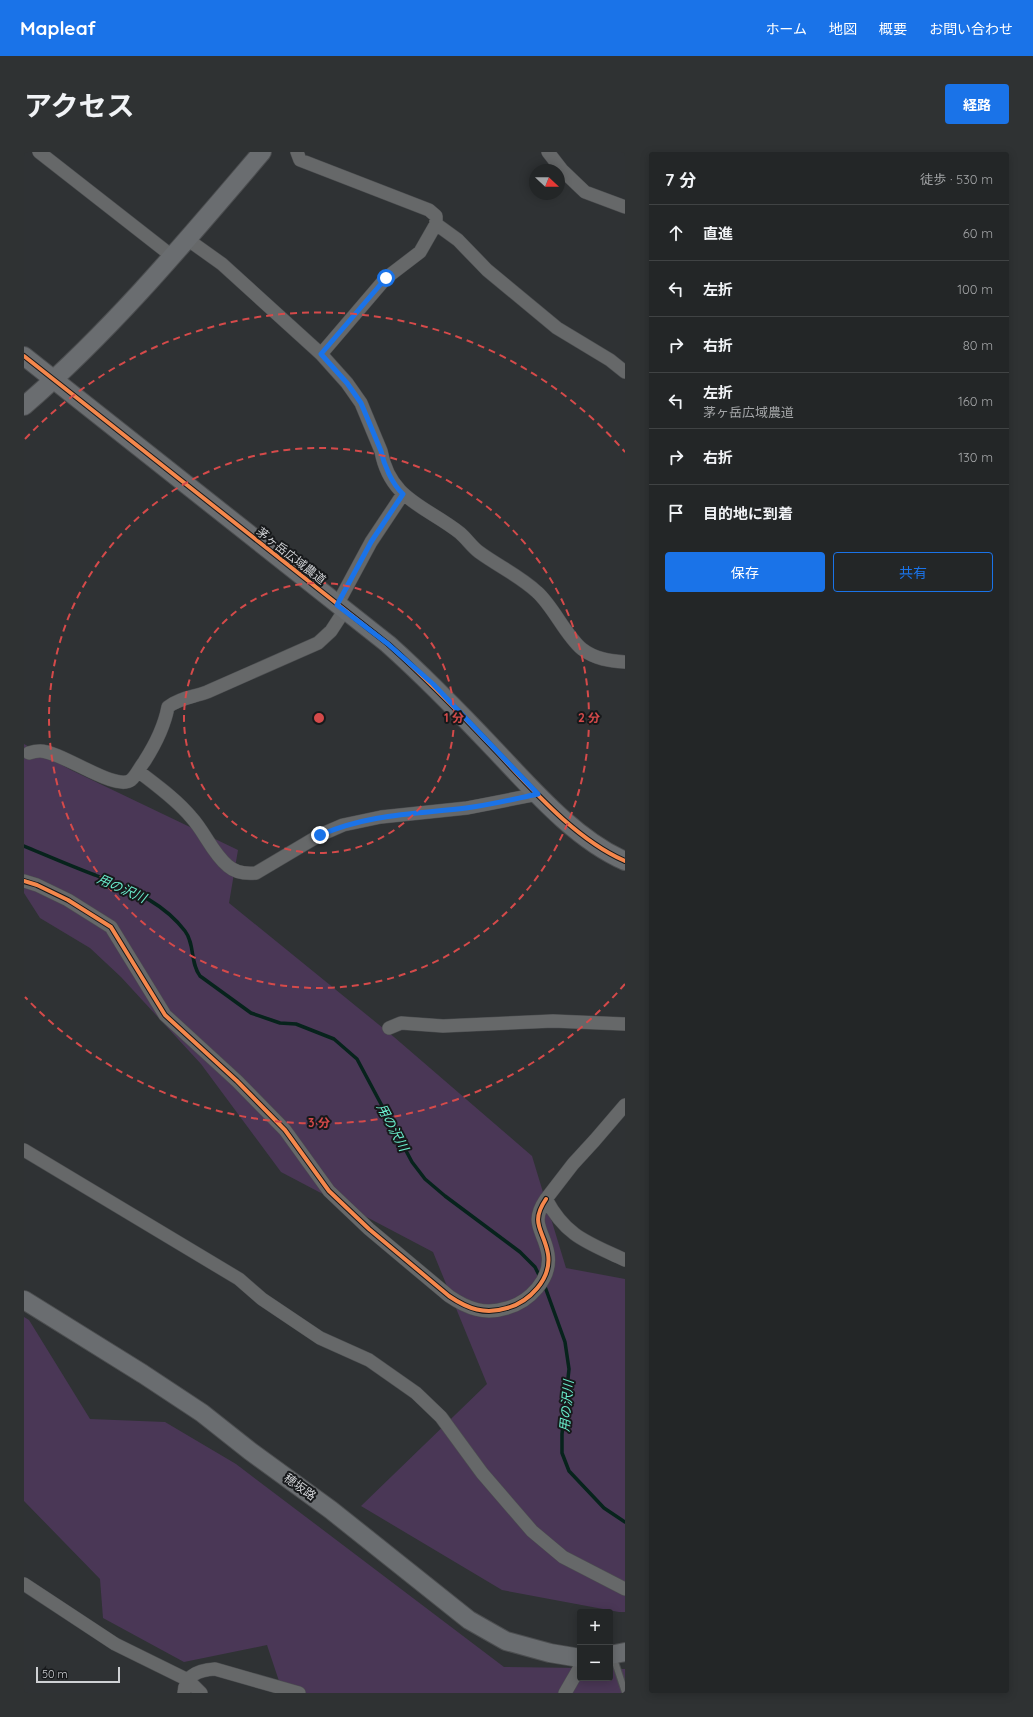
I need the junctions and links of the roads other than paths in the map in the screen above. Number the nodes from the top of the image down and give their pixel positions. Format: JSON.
{"nodes":[{"id":1,"x":39,"y":152,"type":"edge"},
{"id":2,"x":262,"y":152,"type":"edge"},
{"id":3,"x":297,"y":152,"type":"edge"},
{"id":4,"x":548,"y":152,"type":"edge"},
{"id":5,"x":625,"y":207,"type":"edge"},
{"id":6,"x":436,"y":224,"type":"junction"},
{"id":7,"x":187,"y":239,"type":"junction"},
{"id":8,"x":172,"y":256,"type":"junction"},
{"id":9,"x":321,"y":354,"type":"junction"},
{"id":10,"x":24,"y":356,"type":"edge"},
{"id":11,"x":625,"y":372,"type":"edge"},
{"id":12,"x":54,"y":380,"type":"junction"},
{"id":13,"x":24,"y":406,"type":"edge"},
{"id":14,"x":403,"y":494,"type":"junction"},
{"id":15,"x":341,"y":608,"type":"junction"},
{"id":16,"x":625,"y":662,"type":"edge"},
{"id":17,"x":29,"y":753,"type":"dead end"},
{"id":18,"x":138,"y":771,"type":"junction"},
{"id":19,"x":538,"y":794,"type":"junction"},
{"id":20,"x":625,"y":860,"type":"edge"},
{"id":21,"x":24,"y":881,"type":"edge"},
{"id":22,"x":625,"y":1024,"type":"edge"},
{"id":23,"x":389,"y":1028,"type":"dead end"},
{"id":24,"x":625,"y":1105,"type":"edge"},
{"id":25,"x":24,"y":1150,"type":"edge"},
{"id":26,"x":546,"y":1199,"type":"junction"},
{"id":27,"x":625,"y":1260,"type":"edge"},
{"id":28,"x":24,"y":1300,"type":"edge"},
{"id":29,"x":24,"y":1584,"type":"edge"},
{"id":30,"x":625,"y":1589,"type":"edge"},
{"id":31,"x":616,"y":1654,"type":"edge"},
{"id":32,"x":577,"y":1658,"type":"edge"},
{"id":33,"x":577,"y":1672,"type":"edge"},
{"id":34,"x":188,"y":1680,"type":"junction"},
{"id":35,"x":625,"y":1692,"type":"edge"},
{"id":36,"x":184,"y":1693,"type":"edge"},
{"id":37,"x":201,"y":1693,"type":"edge"},
{"id":38,"x":299,"y":1693,"type":"edge"},
{"id":39,"x":564,"y":1693,"type":"edge"}],
"edges":[{"from":1,"to":8,"type":"street"},
{"from":2,"to":7,"type":"street"},
{"from":3,"to":6,"type":"street"},
{"from":4,"to":5,"type":"street"},
{"from":6,"to":9,"type":"street"},
{"from":6,"to":11,"type":"street"},
{"from":7,"to":8,"type":"street"},
{"from":7,"to":9,"type":"street"},
{"from":8,"to":12,"type":"street"},
{"from":9,"to":14,"type":"street"},
{"from":10,"to":12,"type":"street","name":"茅ヶ岳広域農道"},
{"from":12,"to":13,"type":"street"},
{"from":12,"to":15,"type":"street","name":"茅ヶ岳広域農道"},
{"from":14,"to":15,"type":"street"},
{"from":14,"to":16,"type":"street"},
{"from":15,"to":18,"type":"street"},
{"from":15,"to":19,"type":"street","name":"茅ヶ岳広域農道"},
{"from":17,"to":18,"type":"street"},
{"from":18,"to":19,"type":"street"},
{"from":19,"to":20,"type":"street","name":"茅ヶ岳広域農道"},
{"from":21,"to":26,"type":"street"},
{"from":22,"to":23,"type":"street"},
{"from":24,"to":26,"type":"street"},
{"from":25,"to":30,"type":"street"},
{"from":26,"to":27,"type":"street"},
{"from":28,"to":32,"type":"street","name":"穂坂路"},
{"from":29,"to":34,"type":"street"},
{"from":31,"to":35,"type":"lane"},
{"from":33,"to":39,"type":"street"},
{"from":34,"to":36,"type":"street"},
{"from":34,"to":37,"type":"street"},
{"from":34,"to":38,"type":"street"}]}
